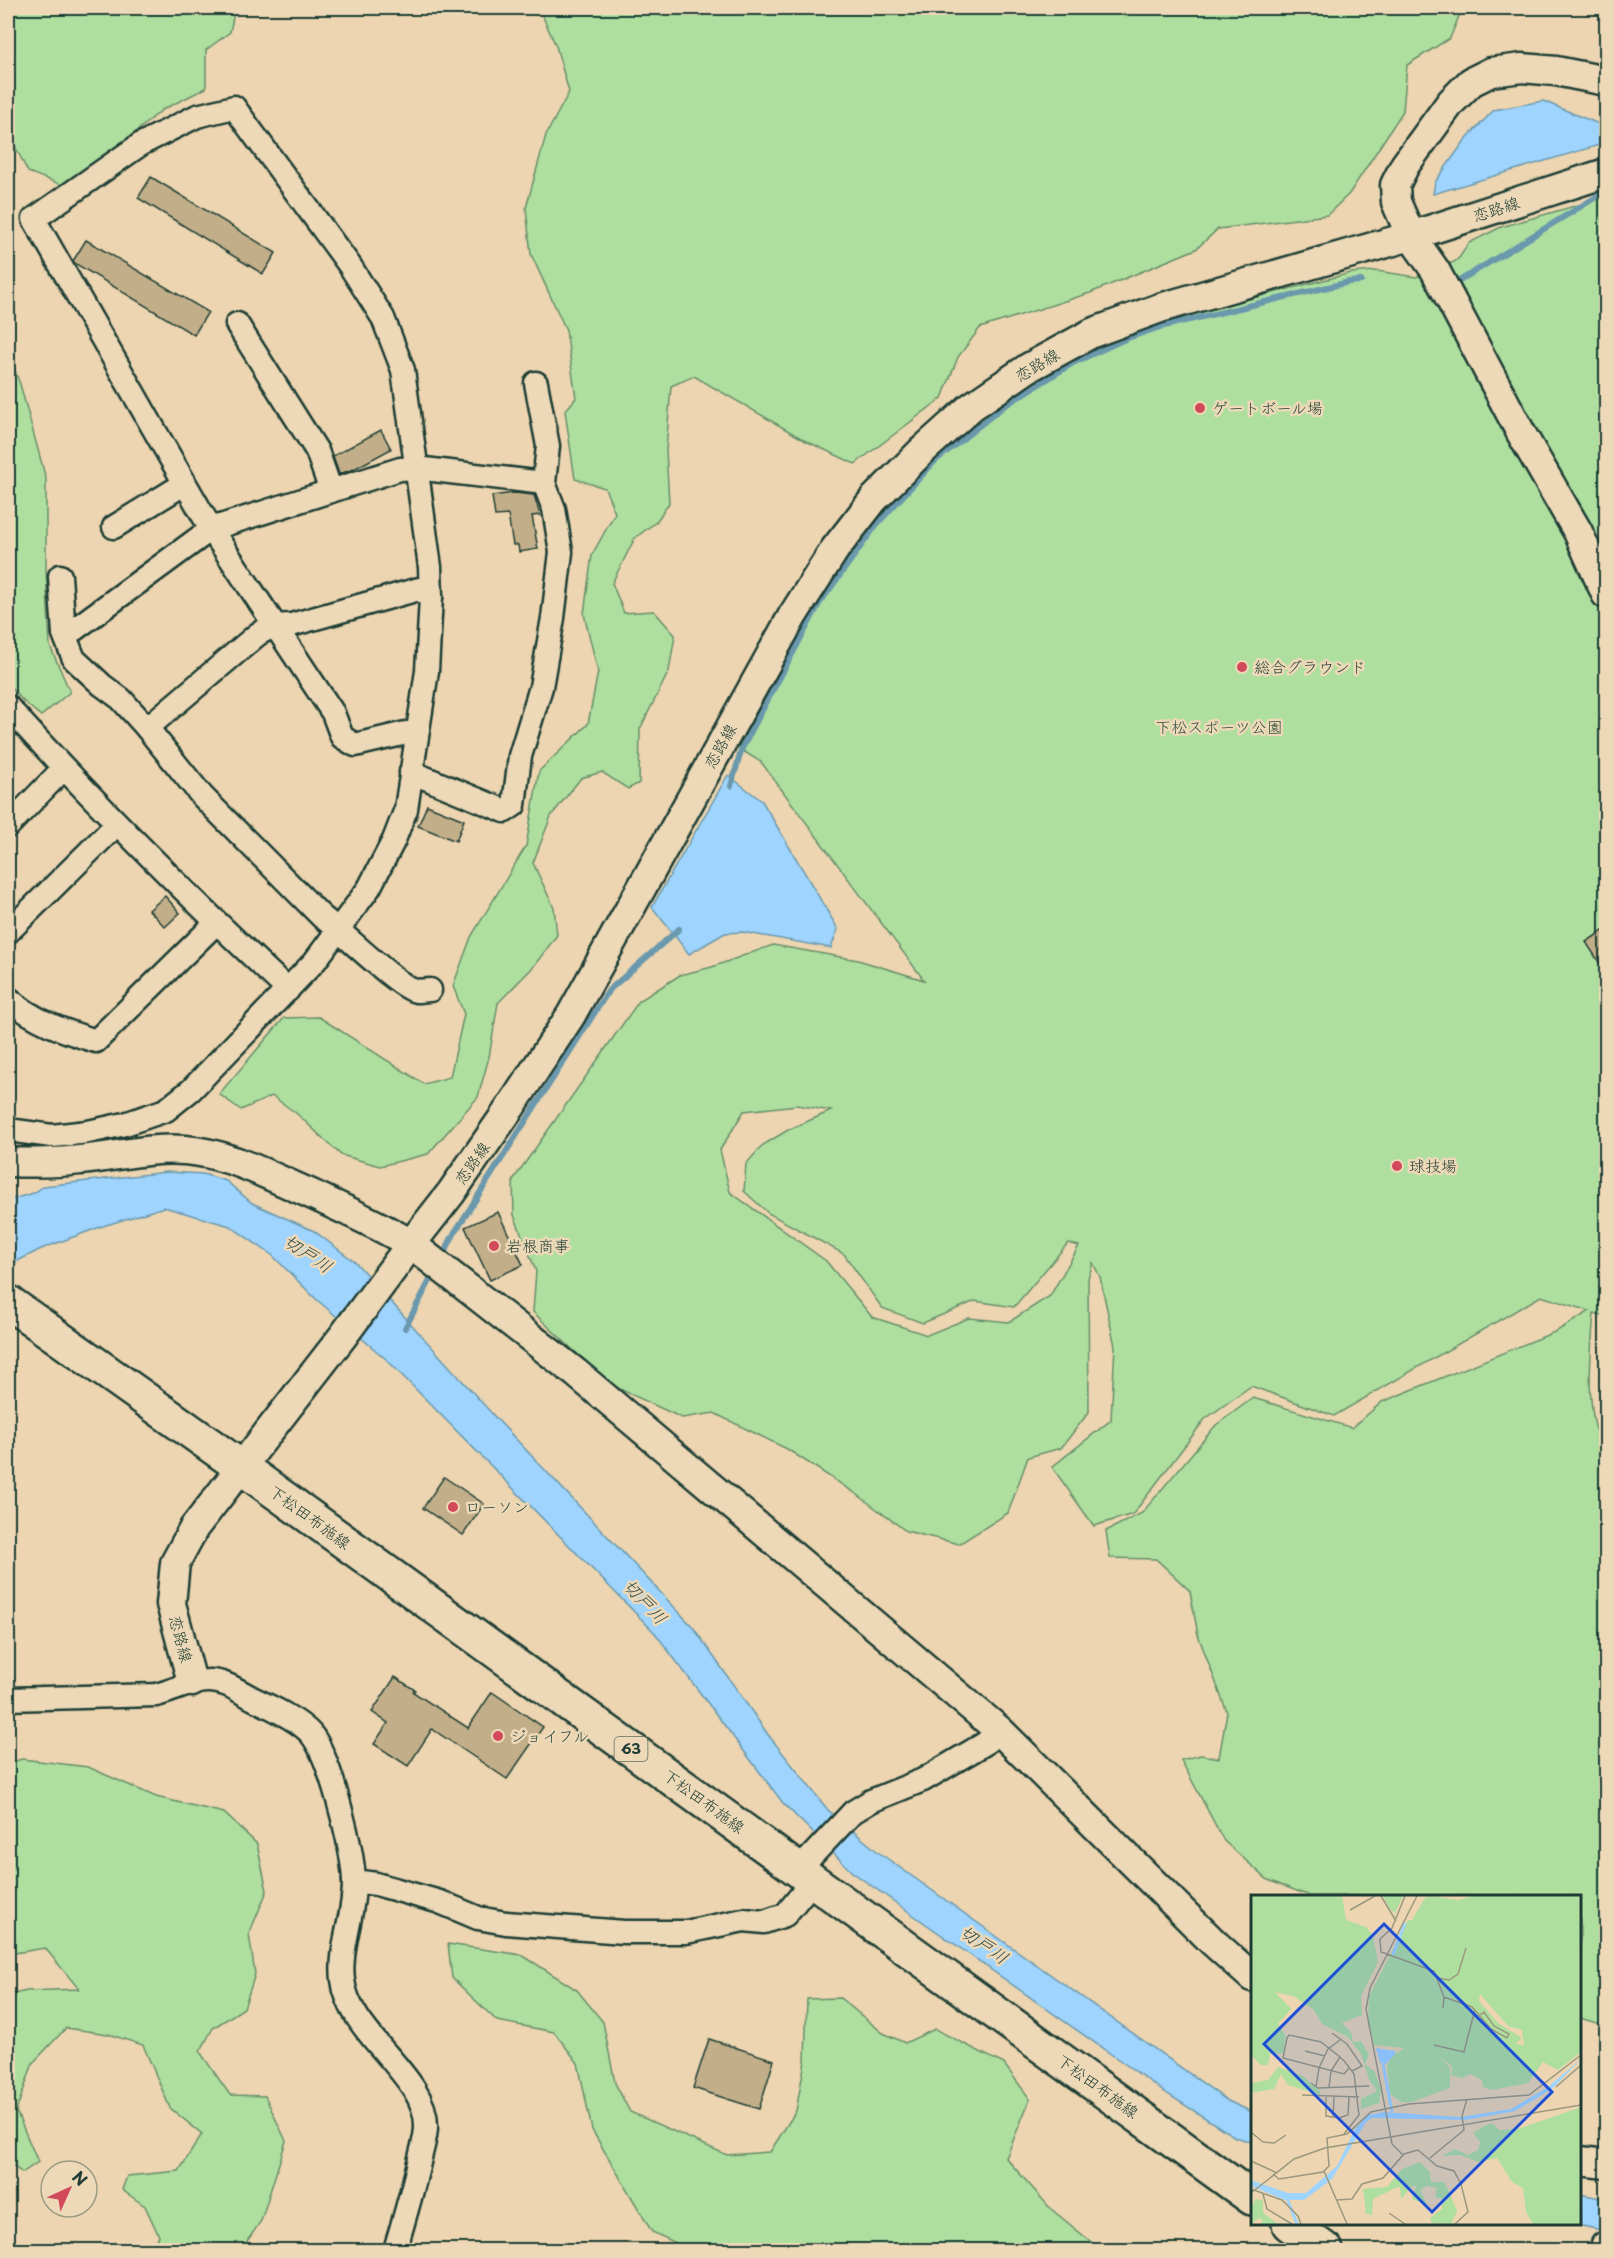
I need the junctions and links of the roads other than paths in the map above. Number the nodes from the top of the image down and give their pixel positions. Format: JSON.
{"nodes":[{"id":1,"x":1606,"y":81,"type":"edge"},
{"id":2,"x":1606,"y":173,"type":"edge"},
{"id":3,"x":1411,"y":236,"type":"junction"},
{"id":4,"x":237,"y":324,"type":"dead end"},
{"id":5,"x":536,"y":383,"type":"dead end"},
{"id":6,"x":416,"y":468,"type":"junction"},
{"id":7,"x":544,"y":483,"type":"junction"},
{"id":8,"x":184,"y":484,"type":"junction"},
{"id":9,"x":331,"y":491,"type":"junction"},
{"id":10,"x":114,"y":527,"type":"dead end"},
{"id":11,"x":211,"y":529,"type":"junction"},
{"id":12,"x":60,"y":576,"type":"dead end"},
{"id":13,"x":1606,"y":594,"type":"edge"},
{"id":14,"x":431,"y":597,"type":"junction"},
{"id":15,"x":273,"y":626,"type":"junction"},
{"id":16,"x":64,"y":634,"type":"junction"},
{"id":17,"x":8,"y":707,"type":"edge"},
{"id":18,"x":147,"y":728,"type":"junction"},
{"id":19,"x":416,"y":734,"type":"junction"},
{"id":20,"x":63,"y":769,"type":"junction"},
{"id":21,"x":411,"y":772,"type":"junction"},
{"id":22,"x":117,"y":824,"type":"junction"},
{"id":23,"x":8,"y":826,"type":"edge"},
{"id":24,"x":216,"y":923,"type":"junction"},
{"id":25,"x":339,"y":929,"type":"junction"},
{"id":26,"x":8,"y":932,"type":"edge"},
{"id":27,"x":288,"y":990,"type":"junction"},
{"id":28,"x":430,"y":990,"type":"dead end"},
{"id":29,"x":8,"y":998,"type":"edge"},
{"id":30,"x":8,"y":1130,"type":"edge"},
{"id":31,"x":8,"y":1162,"type":"edge"},
{"id":32,"x":411,"y":1244,"type":"junction"},
{"id":33,"x":8,"y":1302,"type":"edge"},
{"id":34,"x":241,"y":1467,"type":"junction"},
{"id":35,"x":192,"y":1682,"type":"junction"},
{"id":36,"x":8,"y":1699,"type":"edge"},
{"id":37,"x":1000,"y":1731,"type":"junction"},
{"id":38,"x":810,"y":1861,"type":"junction"},
{"id":39,"x":354,"y":1881,"type":"junction"},
{"id":40,"x":1251,"y":1976,"type":"edge"},
{"id":41,"x":1581,"y":2161,"type":"edge"},
{"id":42,"x":1606,"y":2164,"type":"edge"},
{"id":43,"x":1251,"y":2197,"type":"edge"},
{"id":44,"x":1292,"y":2225,"type":"edge"},
{"id":45,"x":395,"y":2250,"type":"edge"},
{"id":46,"x":1326,"y":2250,"type":"edge"}],
"edges":[{"from":1,"to":3,"type":"street"},
{"from":2,"to":3,"type":"street","name":"恋路線"},
{"from":3,"to":13,"type":"street"},
{"from":3,"to":32,"type":"street","name":"恋路線"},
{"from":4,"to":9,"type":"street"},
{"from":5,"to":7,"type":"street"},
{"from":6,"to":7,"type":"street"},
{"from":6,"to":8,"type":"street"},
{"from":6,"to":9,"type":"street"},
{"from":6,"to":14,"type":"street"},
{"from":7,"to":21,"type":"street"},
{"from":8,"to":10,"type":"street"},
{"from":8,"to":11,"type":"street"},
{"from":9,"to":11,"type":"street"},
{"from":11,"to":15,"type":"street"},
{"from":11,"to":16,"type":"street"},
{"from":12,"to":16,"type":"street"},
{"from":14,"to":15,"type":"street"},
{"from":14,"to":19,"type":"street"},
{"from":15,"to":18,"type":"street"},
{"from":15,"to":19,"type":"street"},
{"from":16,"to":18,"type":"street"},
{"from":17,"to":20,"type":"street"},
{"from":18,"to":25,"type":"street"},
{"from":19,"to":21,"type":"street"},
{"from":20,"to":22,"type":"street"},
{"from":20,"to":23,"type":"street"},
{"from":21,"to":25,"type":"street"},
{"from":22,"to":24,"type":"street"},
{"from":22,"to":26,"type":"street"},
{"from":24,"to":27,"type":"street"},
{"from":24,"to":29,"type":"street"},
{"from":25,"to":27,"type":"street"},
{"from":25,"to":28,"type":"street"},
{"from":27,"to":30,"type":"street"},
{"from":31,"to":32,"type":"street"},
{"from":32,"to":34,"type":"street","name":"恋路線"},
{"from":32,"to":37,"type":"street"},
{"from":33,"to":34,"type":"main road","name":"下松田布施線","number":"63"},
{"from":34,"to":35,"type":"street","name":"恋路線"},
{"from":34,"to":38,"type":"main road","name":"下松田布施線","number":"63"},
{"from":35,"to":36,"type":"street"},
{"from":35,"to":39,"type":"street"},
{"from":37,"to":38,"type":"street"},
{"from":37,"to":40,"type":"street"},
{"from":38,"to":39,"type":"street"},
{"from":38,"to":43,"type":"main road","name":"下松田布施線","number":"63"},
{"from":39,"to":45,"type":"street"},
{"from":41,"to":42,"type":"street"},
{"from":44,"to":46,"type":"main road"}]}
